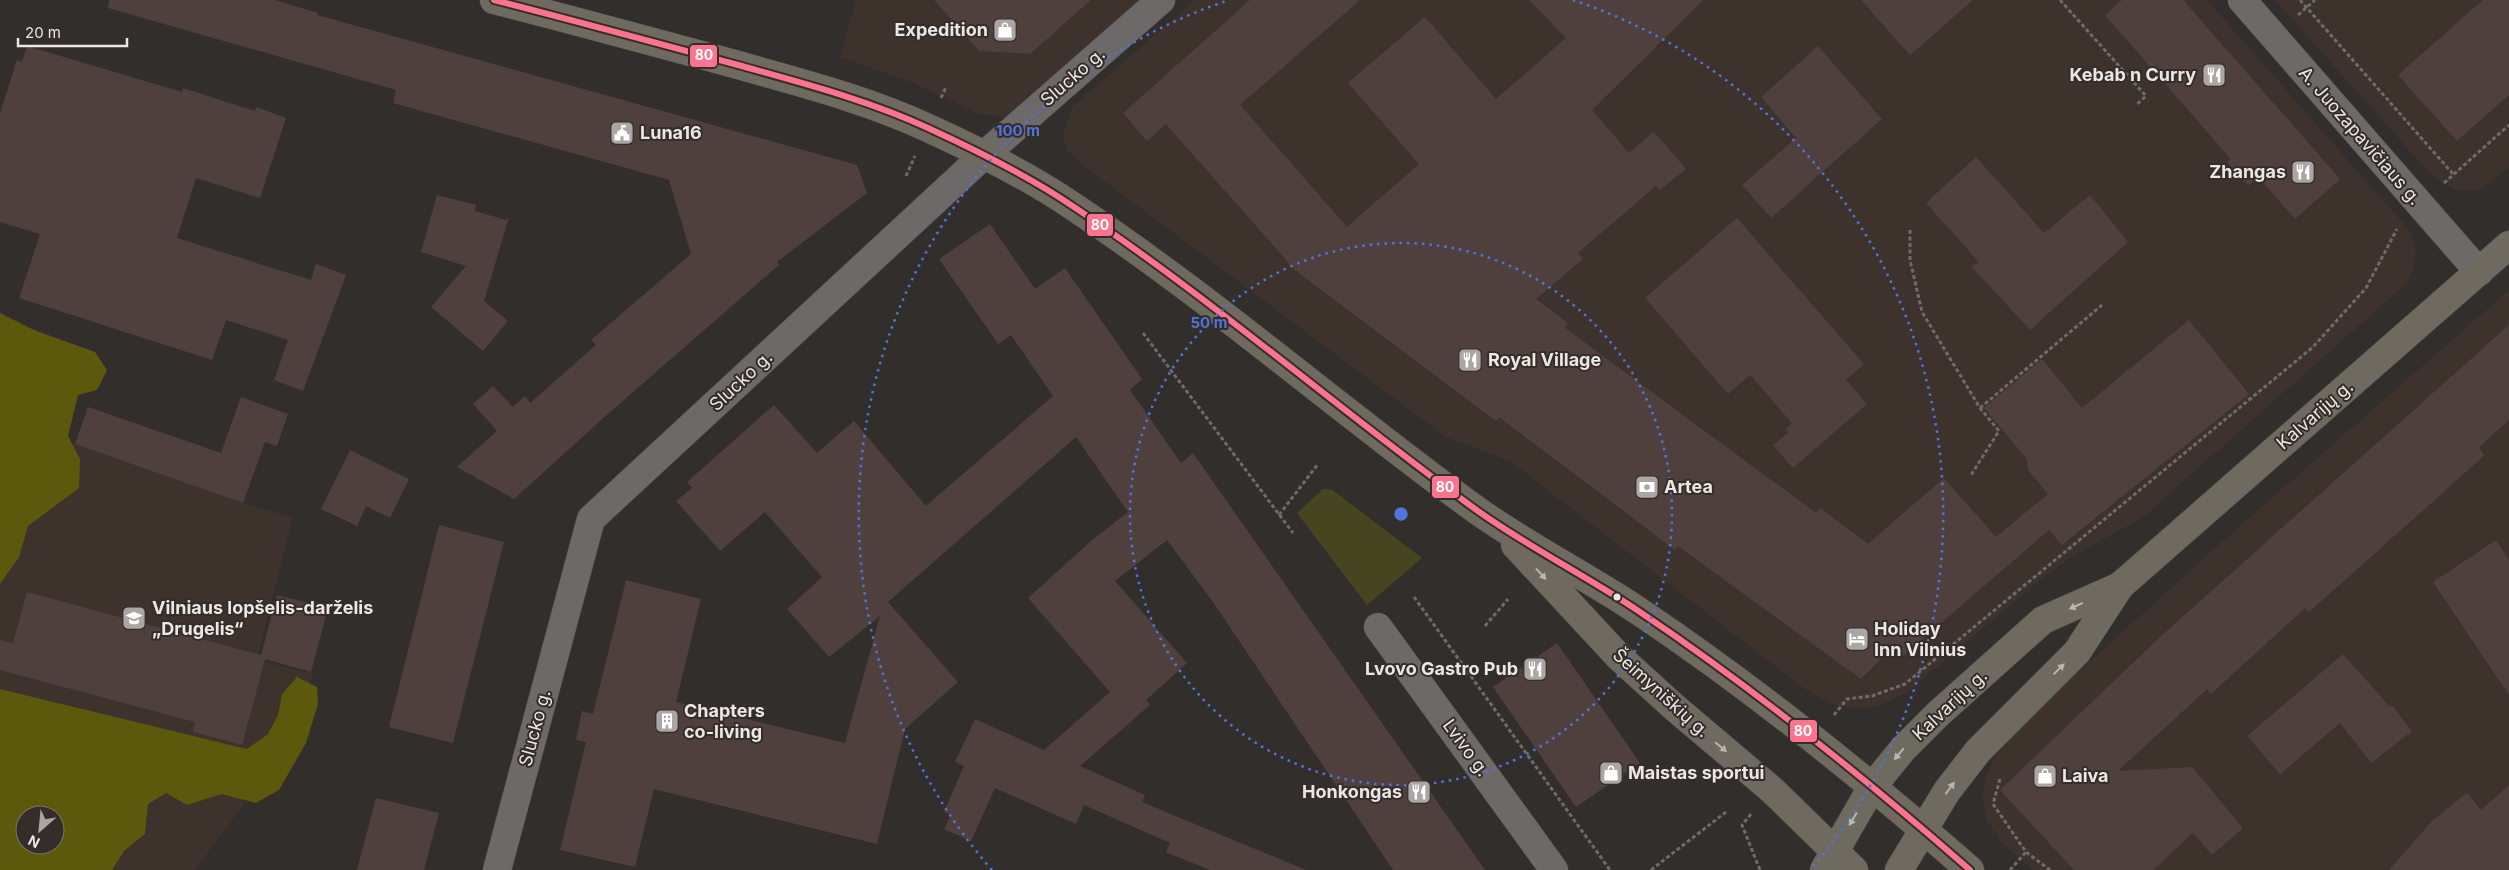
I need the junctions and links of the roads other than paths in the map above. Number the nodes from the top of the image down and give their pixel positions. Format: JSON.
{"nodes":[{"id":1,"x":494,"y":0,"type":"edge"},
{"id":2,"x":1161,"y":0,"type":"edge"},
{"id":3,"x":2242,"y":0,"type":"edge"},
{"id":4,"x":983,"y":156,"type":"junction"},
{"id":5,"x":2509,"y":245,"type":"edge"},
{"id":6,"x":2478,"y":272,"type":"junction"},
{"id":7,"x":1497,"y":525,"type":"junction"},
{"id":8,"x":2120,"y":586,"type":"junction"},
{"id":9,"x":1378,"y":627,"type":"dead end"},
{"id":10,"x":1872,"y":787,"type":"junction"},
{"id":11,"x":1923,"y":829,"type":"junction"},
{"id":12,"x":1829,"y":860,"type":"edge"},
{"id":13,"x":497,"y":870,"type":"edge"},
{"id":14,"x":1554,"y":870,"type":"edge"},
{"id":15,"x":1854,"y":870,"type":"edge"},
{"id":16,"x":1899,"y":870,"type":"edge"},
{"id":17,"x":1970,"y":870,"type":"edge"}],
"edges":[{"from":1,"to":4,"type":"main road","name":"Šeimyniškių g."},
{"from":2,"to":4,"type":"street","name":"Slucko g."},
{"from":3,"to":6,"type":"street","name":"A. Juozapavičiaus g."},
{"from":4,"to":7,"type":"main road","name":"Šeimyniškių g."},
{"from":4,"to":13,"type":"street","name":"Slucko g."},
{"from":5,"to":6,"type":"main road","name":"Kalvarijų g."},
{"from":6,"to":8,"type":"main road","name":"Kalvarijų g."},
{"from":7,"to":10,"type":"main road","name":"Šeimyniškių g."},
{"from":7,"to":12,"type":"main road","name":"Šeimyniškių g.","one_way":true},
{"from":8,"to":10,"type":"main road","name":"Kalvarijų g.","one_way":true},
{"from":11,"to":8,"type":"main road","name":"Kalvarijų g.","one_way":true},
{"from":9,"to":14,"type":"street","name":"Lvivo g."},
{"from":10,"to":11,"type":"main road","name":"Šeimyniškių g."},
{"from":10,"to":12,"type":"main road","name":"Kalvarijų g.","one_way":true},
{"from":11,"to":16,"type":"main road","name":"Kalvarijų g."},
{"from":11,"to":17,"type":"main road","name":"Šeimyniškių g."},
{"from":12,"to":15,"type":"main road","name":"Šeimyniškių g."}]}
